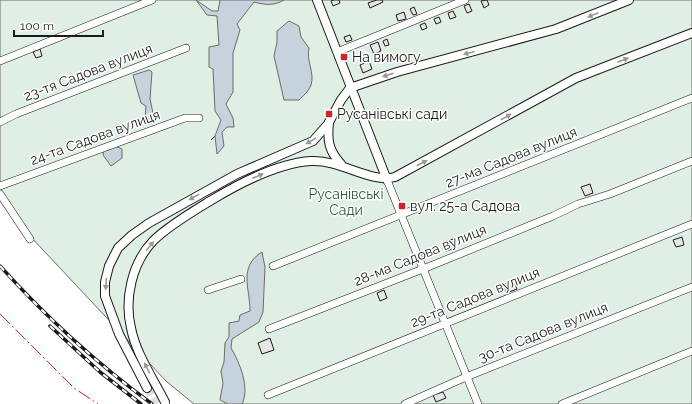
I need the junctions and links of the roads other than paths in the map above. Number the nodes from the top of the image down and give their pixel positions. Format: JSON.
{"nodes":[{"id":1,"x":152,"y":0,"type":"edge"},
{"id":2,"x":317,"y":0,"type":"edge"},
{"id":3,"x":465,"y":0,"type":"edge"},
{"id":4,"x":629,"y":0,"type":"edge"},
{"id":5,"x":692,"y":33,"type":"edge"},
{"id":6,"x":186,"y":48,"type":"dead end"},
{"id":7,"x":337,"y":52,"type":"junction"},
{"id":8,"x":0,"y":61,"type":"edge"},
{"id":9,"x":350,"y":88,"type":"junction"},
{"id":10,"x":692,"y":98,"type":"edge"},
{"id":11,"x":199,"y":118,"type":"dead end"},
{"id":12,"x":330,"y":120,"type":"junction"},
{"id":13,"x":0,"y":122,"type":"edge"},
{"id":14,"x":692,"y":161,"type":"edge"},
{"id":15,"x":341,"y":164,"type":"junction"},
{"id":16,"x":386,"y":180,"type":"junction"},
{"id":17,"x":0,"y":186,"type":"edge"},
{"id":18,"x":0,"y":194,"type":"edge"},
{"id":19,"x":401,"y":216,"type":"junction"},
{"id":20,"x":692,"y":224,"type":"edge"},
{"id":21,"x":30,"y":239,"type":"dead end"},
{"id":22,"x":273,"y":266,"type":"dead end"},
{"id":23,"x":423,"y":269,"type":"junction"},
{"id":24,"x":241,"y":279,"type":"dead end"},
{"id":25,"x":692,"y":287,"type":"edge"},
{"id":26,"x":208,"y":290,"type":"dead end"},
{"id":27,"x":444,"y":323,"type":"junction"},
{"id":28,"x":268,"y":329,"type":"dead end"},
{"id":29,"x":692,"y":351,"type":"edge"},
{"id":30,"x":466,"y":377,"type":"junction"},
{"id":31,"x":147,"y":388,"type":"tunnel mouth"},
{"id":32,"x":268,"y":395,"type":"dead end"},
{"id":33,"x":165,"y":402,"type":"dead end"},
{"id":34,"x":405,"y":404,"type":"edge"},
{"id":35,"x":478,"y":404,"type":"edge"},
{"id":36,"x":562,"y":404,"type":"edge"}],
"edges":[{"from":1,"to":8,"type":"street"},
{"from":2,"to":7,"type":"main road"},
{"from":3,"to":7,"type":"street"},
{"from":4,"to":9,"type":"main road","one_way":true},
{"from":16,"to":5,"type":"main road","one_way":true},
{"from":6,"to":13,"type":"street","name":"23-тя Садова вулиця"},
{"from":7,"to":9,"type":"main road"},
{"from":9,"to":12,"type":"main road"},
{"from":9,"to":16,"type":"main road"},
{"from":10,"to":19,"type":"street","name":"27-ма Садова вулиця"},
{"from":11,"to":17,"type":"street","name":"24-та Садова вулиця"},
{"from":12,"to":15,"type":"main road"},
{"from":12,"to":31,"type":"main road","one_way":true},
{"from":14,"to":23,"type":"street","name":"28-ма Садова вулиця"},
{"from":15,"to":16,"type":"main road"},
{"from":33,"to":15,"type":"main road","one_way":true},
{"from":16,"to":19,"type":"street"},
{"from":18,"to":21,"type":"street"},
{"from":19,"to":22,"type":"street","name":"27-ма Садова вулиця"},
{"from":19,"to":23,"type":"street"},
{"from":20,"to":27,"type":"street","name":"29-та Садова вулиця"},
{"from":23,"to":27,"type":"street"},
{"from":23,"to":28,"type":"street","name":"28-ма Садова вулиця"},
{"from":24,"to":26,"type":"street"},
{"from":25,"to":30,"type":"street","name":"30-та Садова вулиця"},
{"from":27,"to":30,"type":"street"},
{"from":27,"to":32,"type":"street","name":"29-та Садова вулиця"},
{"from":29,"to":36,"type":"street"},
{"from":30,"to":34,"type":"street","name":"30-та Садова вулиця"},
{"from":30,"to":35,"type":"street"}]}
